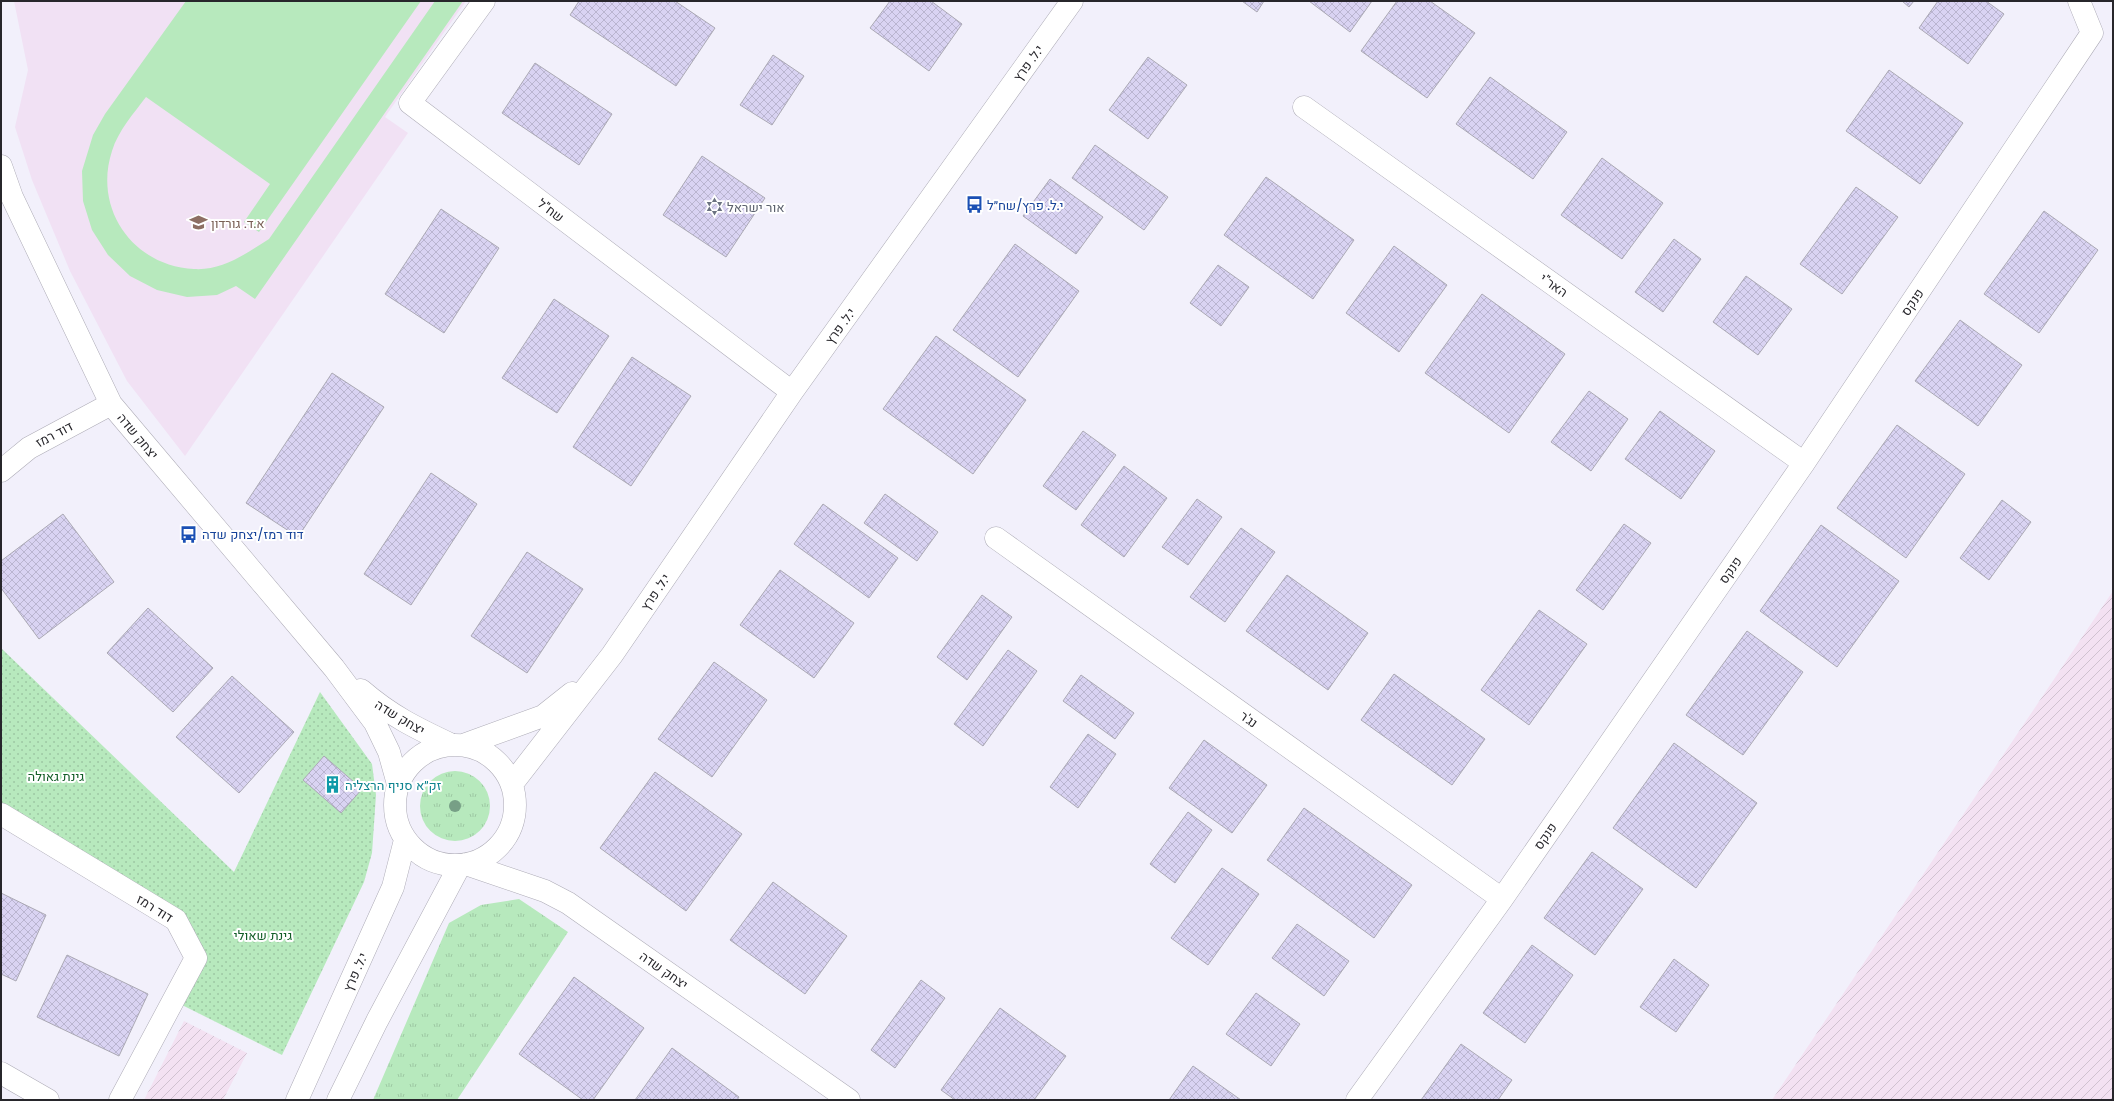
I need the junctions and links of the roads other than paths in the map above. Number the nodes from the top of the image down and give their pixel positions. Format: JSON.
{"nodes":[{"id":1,"x":484,"y":1,"type":"edge"},
{"id":2,"x":1072,"y":1,"type":"edge"},
{"id":3,"x":2079,"y":1,"type":"edge"},
{"id":4,"x":1304,"y":107,"type":"dead end"},
{"id":5,"x":1,"y":166,"type":"edge"},
{"id":6,"x":792,"y":392,"type":"junction"},
{"id":7,"x":111,"y":404,"type":"junction"},
{"id":8,"x":1804,"y":464,"type":"junction"},
{"id":9,"x":1,"y":471,"type":"edge"},
{"id":10,"x":996,"y":538,"type":"dead end"},
{"id":11,"x":612,"y":655,"type":"junction"},
{"id":12,"x":334,"y":668,"type":"junction"},
{"id":13,"x":457,"y":745,"type":"junction"},
{"id":14,"x":398,"y":784,"type":"junction"},
{"id":15,"x":512,"y":784,"type":"junction"},
{"id":16,"x":1,"y":814,"type":"edge"},
{"id":17,"x":405,"y":840,"type":"junction"},
{"id":18,"x":463,"y":865,"type":"junction"},
{"id":19,"x":1502,"y":900,"type":"junction"},
{"id":20,"x":1,"y":1073,"type":"edge"},
{"id":21,"x":48,"y":1100,"type":"edge"},
{"id":22,"x":120,"y":1100,"type":"edge"},
{"id":23,"x":297,"y":1100,"type":"edge"},
{"id":24,"x":338,"y":1100,"type":"edge"},
{"id":25,"x":849,"y":1100,"type":"edge"},
{"id":26,"x":1357,"y":1100,"type":"edge"}],
"edges":[{"from":1,"to":6,"type":"street","name":"שח\"ל"},
{"from":2,"to":6,"type":"street","name":"י.ל. פרץ"},
{"from":3,"to":8,"type":"street","name":"פנקס"},
{"from":4,"to":8,"type":"street","name":"האר\"י"},
{"from":5,"to":7,"type":"street","name":"יצחק שדה"},
{"from":6,"to":11,"type":"street","name":"י.ל. פרץ"},
{"from":7,"to":9,"type":"street","name":"דוד רמז"},
{"from":7,"to":12,"type":"street","name":"יצחק שדה"},
{"from":8,"to":19,"type":"street","name":"פנקס"},
{"from":10,"to":19,"type":"street","name":"נג'ר"},
{"from":11,"to":13,"type":"street","name":"י.ל. פרץ"},
{"from":11,"to":15,"type":"street","name":"י.ל. פרץ"},
{"from":12,"to":13,"type":"street","name":"יצחק שדה"},
{"from":12,"to":14,"type":"street","name":"יצחק שדה"},
{"from":13,"to":14,"type":"street"},
{"from":13,"to":15,"type":"street"},
{"from":14,"to":17,"type":"street"},
{"from":15,"to":18,"type":"street"},
{"from":16,"to":22,"type":"street","name":"דוד רמז"},
{"from":17,"to":18,"type":"street"},
{"from":17,"to":23,"type":"street","name":"י.ל. פרץ"},
{"from":18,"to":24,"type":"street"},
{"from":18,"to":25,"type":"street","name":"יצחק שדה"},
{"from":19,"to":26,"type":"street","name":"פנקס"},
{"from":20,"to":21,"type":"street"}]}
